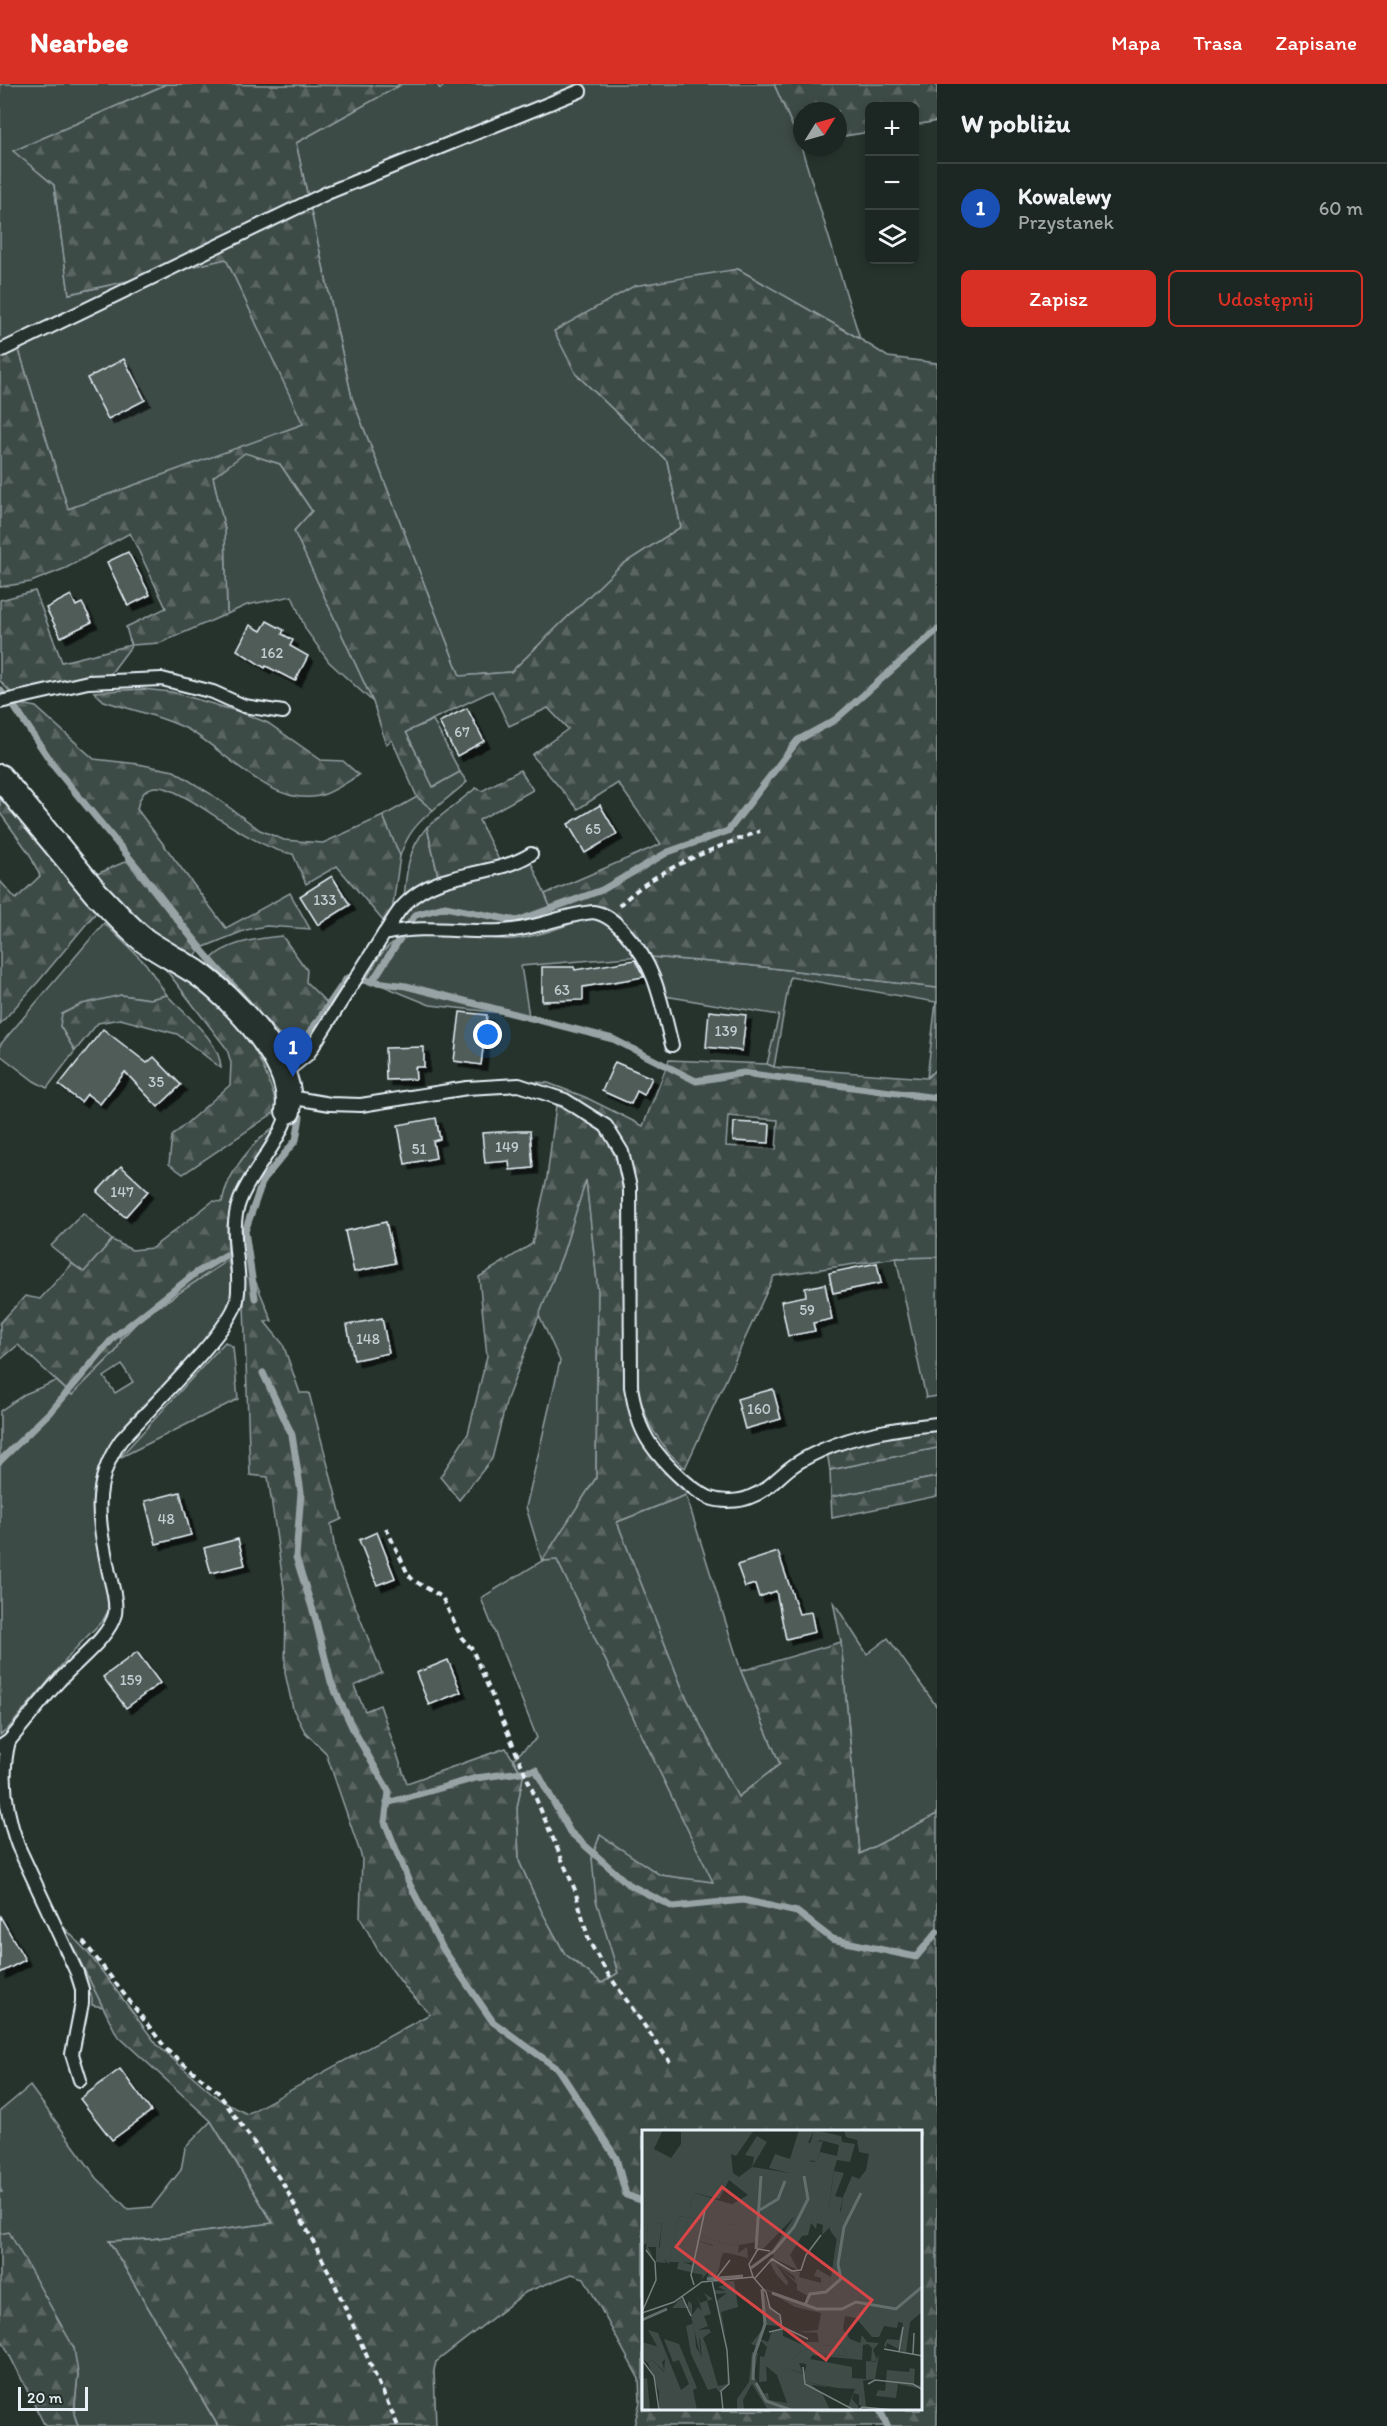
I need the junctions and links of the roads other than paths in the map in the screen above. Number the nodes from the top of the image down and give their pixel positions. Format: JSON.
{"nodes":[{"id":1,"x":580,"y":91,"type":"dead end"},
{"id":2,"x":0,"y":351,"type":"edge"},
{"id":3,"x":0,"y":702,"type":"edge"},
{"id":4,"x":283,"y":712,"type":"dead end"},
{"id":5,"x":0,"y":777,"type":"edge"},
{"id":6,"x":531,"y":854,"type":"dead end"},
{"id":7,"x":384,"y":934,"type":"junction"},
{"id":8,"x":672,"y":1045,"type":"dead end"},
{"id":9,"x":283,"y":1074,"type":"junction"},
{"id":10,"x":288,"y":1104,"type":"junction"},
{"id":11,"x":937,"y":1424,"type":"edge"},
{"id":12,"x":5,"y":1744,"type":"edge"},
{"id":13,"x":80,"y":2080,"type":"dead end"}],
"edges":[{"from":1,"to":2,"type":"lane"},
{"from":3,"to":4,"type":"lane"},
{"from":5,"to":9,"type":"street"},
{"from":6,"to":7,"type":"lane"},
{"from":7,"to":8,"type":"lane"},
{"from":7,"to":9,"type":"lane"},
{"from":9,"to":10,"type":"street"},
{"from":10,"to":11,"type":"lane"},
{"from":10,"to":12,"type":"lane"},
{"from":12,"to":13,"type":"lane"}]}
